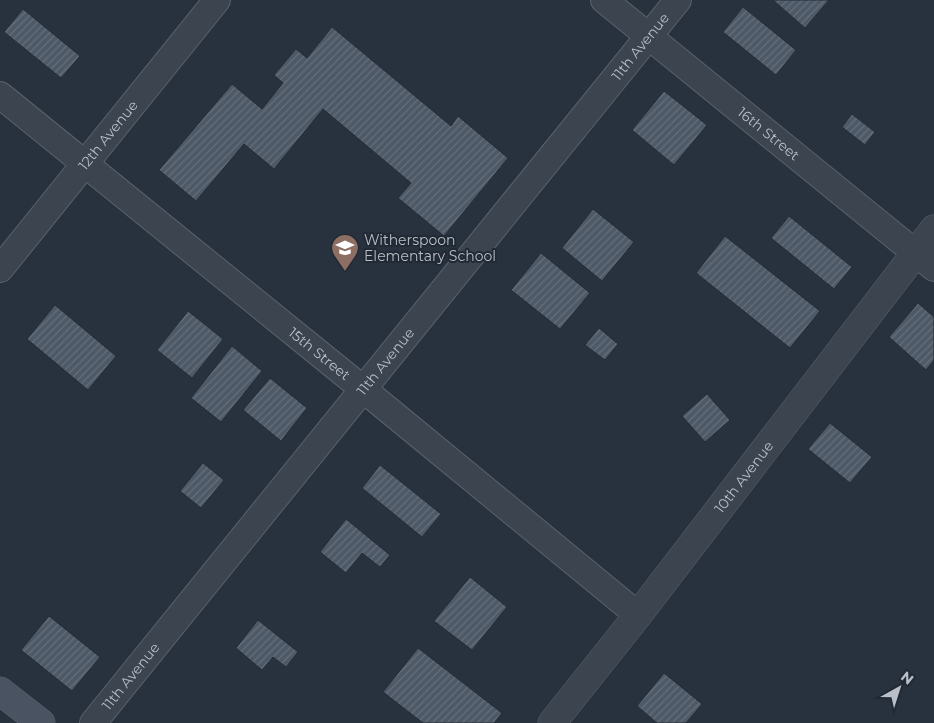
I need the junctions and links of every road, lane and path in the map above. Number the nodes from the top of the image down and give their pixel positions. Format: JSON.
{"nodes":[{"id":1,"x":216,"y":0,"type":"edge"},
{"id":2,"x":604,"y":0,"type":"edge"},
{"id":3,"x":678,"y":0,"type":"edge"},
{"id":4,"x":650,"y":36,"type":"junction"},
{"id":5,"x":0,"y":95,"type":"edge"},
{"id":6,"x":85,"y":164,"type":"junction"},
{"id":7,"x":934,"y":229,"type":"edge"},
{"id":8,"x":924,"y":261,"type":"edge"},
{"id":9,"x":0,"y":269,"type":"edge"},
{"id":10,"x":362,"y":389,"type":"junction"},
{"id":11,"x":638,"y":615,"type":"junction"},
{"id":12,"x":0,"y":691,"type":"edge"},
{"id":13,"x":41,"y":723,"type":"edge"},
{"id":14,"x":93,"y":723,"type":"edge"},
{"id":15,"x":552,"y":723,"type":"edge"}],
"edges":[{"from":1,"to":6,"type":"street","name":"12th Avenue"},
{"from":2,"to":4,"type":"street","name":"16th Street"},
{"from":3,"to":4,"type":"street","name":"11th Avenue"},
{"from":4,"to":8,"type":"street","name":"16th Street"},
{"from":4,"to":10,"type":"street","name":"11th Avenue"},
{"from":5,"to":6,"type":"street","name":"15th Street"},
{"from":6,"to":9,"type":"street","name":"12th Avenue"},
{"from":6,"to":10,"type":"street","name":"15th Street"},
{"from":7,"to":8,"type":"street","name":"10th Avenue"},
{"from":8,"to":11,"type":"street","name":"10th Avenue"},
{"from":10,"to":11,"type":"street","name":"15th Street"},
{"from":10,"to":14,"type":"street","name":"11th Avenue"},
{"from":11,"to":15,"type":"street","name":"10th Avenue"},
{"from":12,"to":13,"type":"main road"}]}
